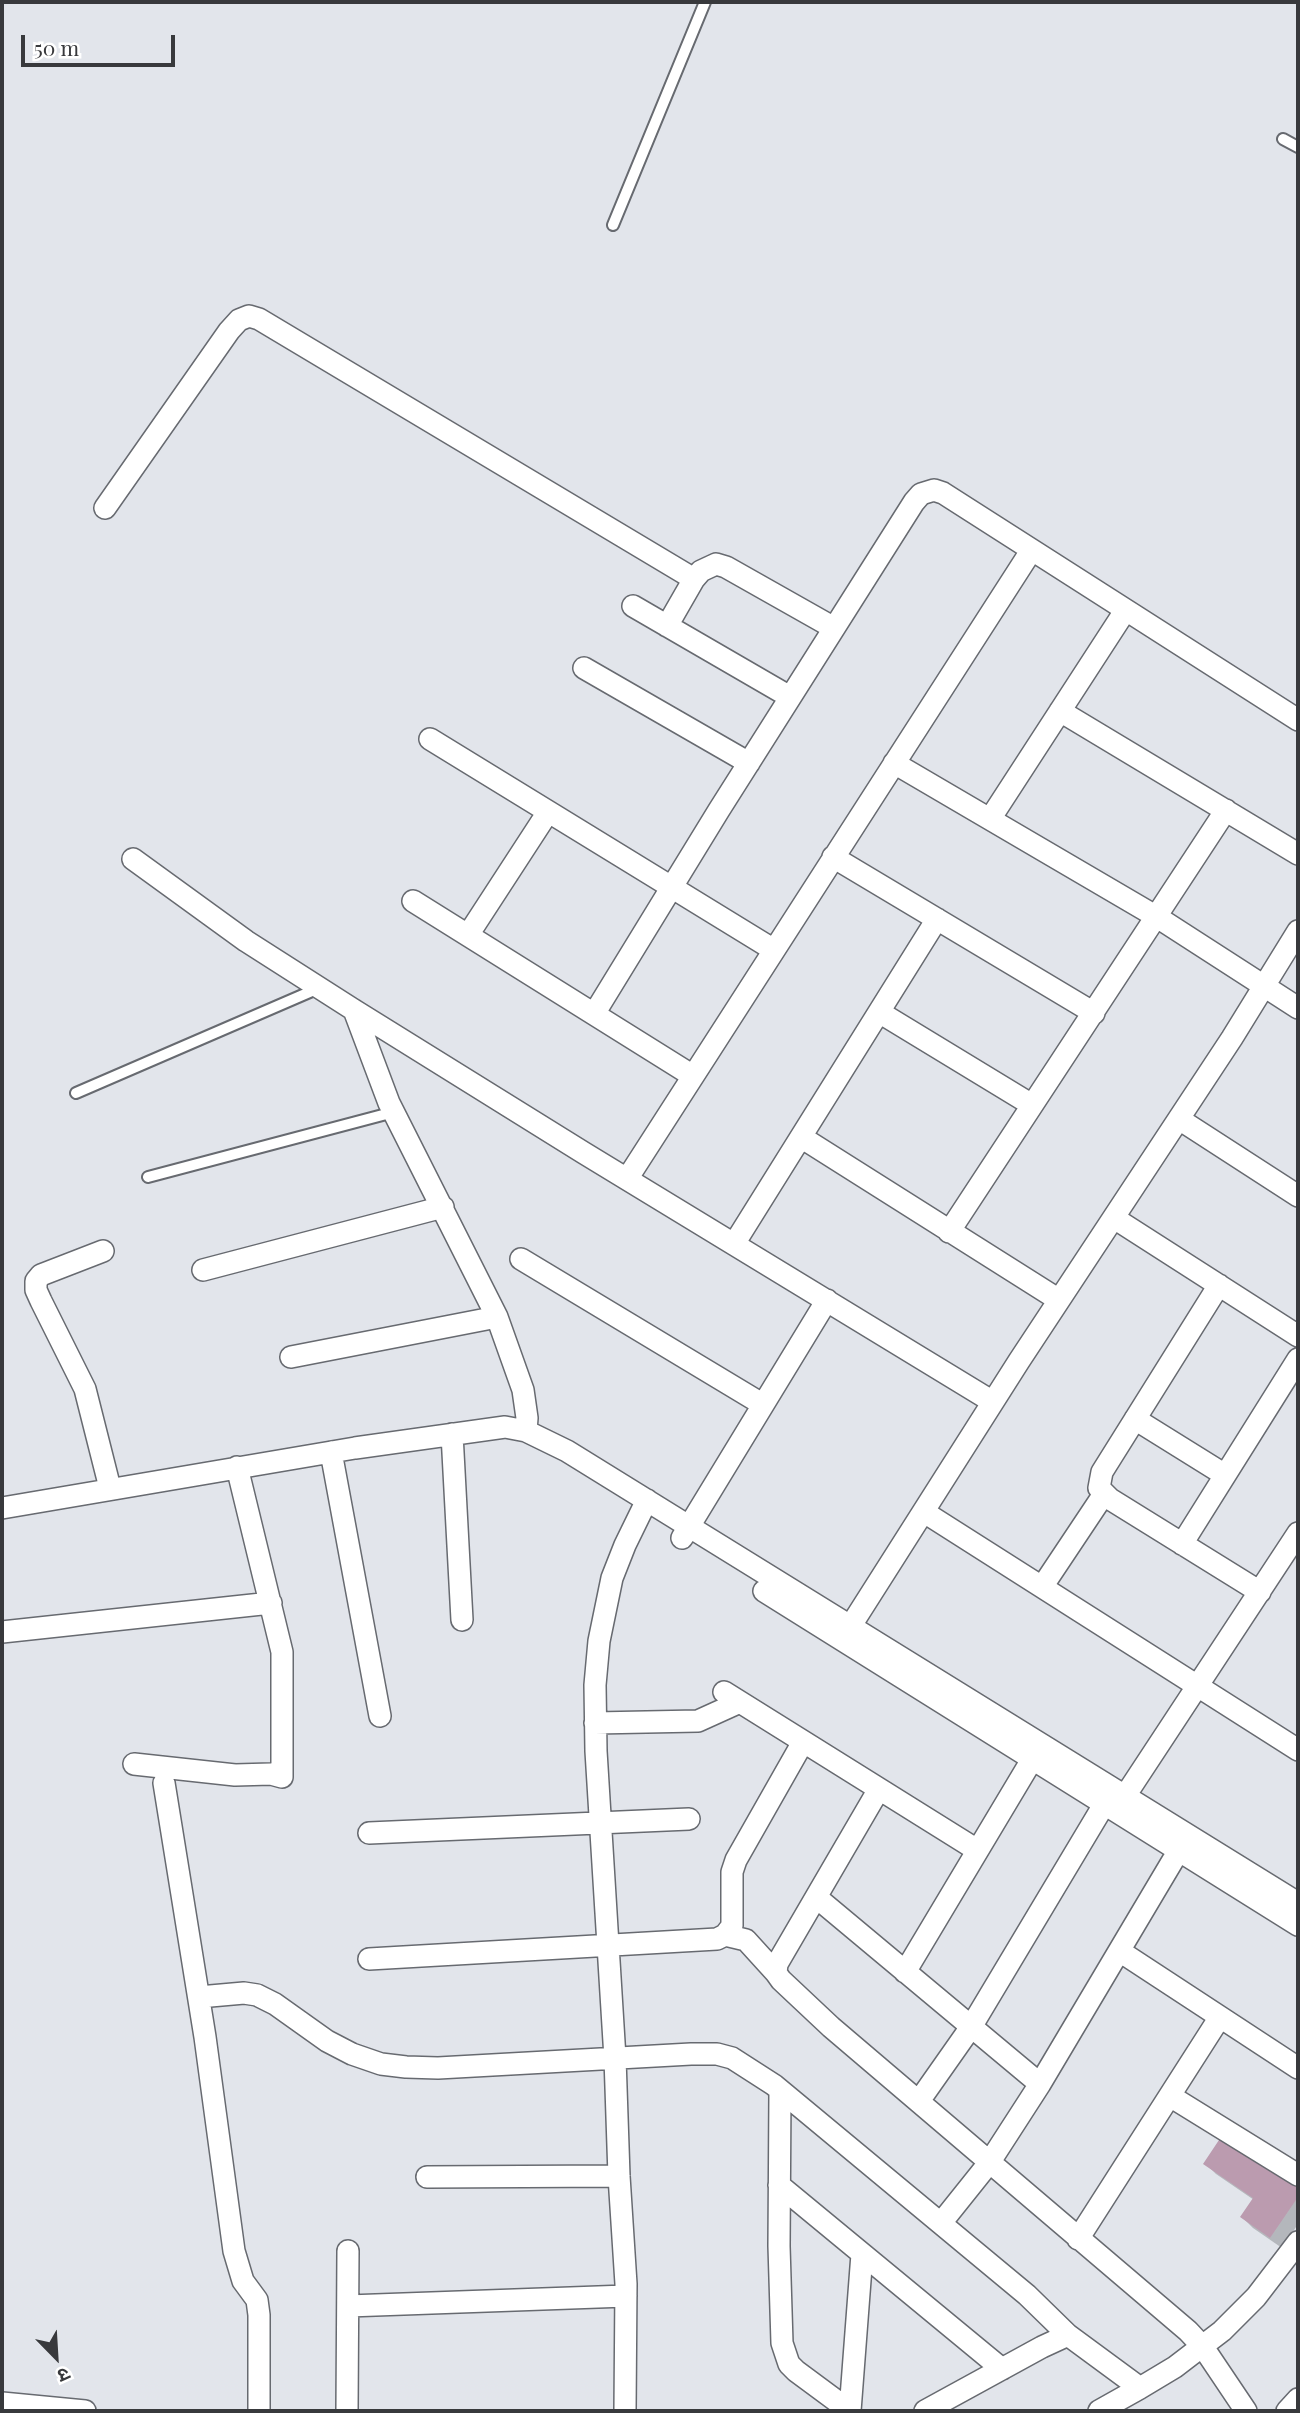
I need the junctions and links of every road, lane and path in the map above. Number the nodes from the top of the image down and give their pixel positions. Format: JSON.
{"nodes":[{"id":1,"x":705,"y":2,"type":"edge"},
{"id":2,"x":1283,"y":139,"type":"dead end"},
{"id":3,"x":1298,"y":147,"type":"edge"},
{"id":4,"x":612,"y":225,"type":"dead end"},
{"id":5,"x":105,"y":508,"type":"dead end"},
{"id":6,"x":1031,"y":551,"type":"junction"},
{"id":7,"x":694,"y":579,"type":"junction"},
{"id":8,"x":633,"y":606,"type":"dead end"},
{"id":9,"x":1125,"y":611,"type":"junction"},
{"id":10,"x":667,"y":626,"type":"junction"},
{"id":11,"x":834,"y":628,"type":"junction"},
{"id":12,"x":584,"y":668,"type":"dead end"},
{"id":13,"x":790,"y":697,"type":"junction"},
{"id":14,"x":1060,"y":711,"type":"junction"},
{"id":15,"x":1298,"y":720,"type":"edge"},
{"id":16,"x":430,"y":739,"type":"dead end"},
{"id":17,"x":749,"y":763,"type":"junction"},
{"id":18,"x":894,"y":763,"type":"junction"},
{"id":19,"x":1226,"y":810,"type":"junction"},
{"id":20,"x":548,"y":812,"type":"junction"},
{"id":21,"x":990,"y":820,"type":"junction"},
{"id":22,"x":1298,"y":854,"type":"edge"},
{"id":23,"x":833,"y":857,"type":"junction"},
{"id":24,"x":132,"y":859,"type":"dead end"},
{"id":25,"x":672,"y":888,"type":"junction"},
{"id":26,"x":413,"y":901,"type":"dead end"},
{"id":27,"x":1157,"y":917,"type":"junction"},
{"id":28,"x":937,"y":919,"type":"junction"},
{"id":29,"x":1298,"y":931,"type":"edge"},
{"id":30,"x":468,"y":935,"type":"junction"},
{"id":31,"x":774,"y":950,"type":"junction"},
{"id":32,"x":1265,"y":985,"type":"junction"},
{"id":33,"x":319,"y":988,"type":"junction"},
{"id":34,"x":1298,"y":1008,"type":"edge"},
{"id":35,"x":354,"y":1010,"type":"junction"},
{"id":36,"x":879,"y":1012,"type":"junction"},
{"id":37,"x":1094,"y":1013,"type":"junction"},
{"id":38,"x":594,"y":1014,"type":"junction"},
{"id":39,"x":693,"y":1076,"type":"junction"},
{"id":40,"x":76,"y":1093,"type":"dead end"},
{"id":41,"x":1032,"y":1105,"type":"junction"},
{"id":42,"x":394,"y":1112,"type":"junction"},
{"id":43,"x":1179,"y":1119,"type":"junction"},
{"id":44,"x":801,"y":1137,"type":"junction"},
{"id":45,"x":148,"y":1177,"type":"dead end"},
{"id":46,"x":626,"y":1179,"type":"junction"},
{"id":47,"x":1298,"y":1196,"type":"edge"},
{"id":48,"x":443,"y":1207,"type":"junction"},
{"id":49,"x":1114,"y":1218,"type":"junction"},
{"id":50,"x":949,"y":1232,"type":"junction"},
{"id":51,"x":734,"y":1244,"type":"junction"},
{"id":52,"x":103,"y":1251,"type":"dead end"},
{"id":53,"x":521,"y":1259,"type":"dead end"},
{"id":54,"x":203,"y":1270,"type":"dead end"},
{"id":55,"x":1219,"y":1285,"type":"junction"},
{"id":56,"x":827,"y":1300,"type":"junction"},
{"id":57,"x":1059,"y":1300,"type":"junction"},
{"id":58,"x":497,"y":1317,"type":"junction"},
{"id":59,"x":1298,"y":1336,"type":"edge"},
{"id":60,"x":291,"y":1357,"type":"dead end"},
{"id":61,"x":1298,"y":1359,"type":"edge"},
{"id":62,"x":993,"y":1402,"type":"junction"},
{"id":63,"x":762,"y":1404,"type":"junction"},
{"id":64,"x":1135,"y":1419,"type":"junction"},
{"id":65,"x":496,"y":1429,"type":"junction"},
{"id":66,"x":526,"y":1431,"type":"junction"},
{"id":67,"x":452,"y":1434,"type":"junction"},
{"id":68,"x":331,"y":1452,"type":"junction"},
{"id":69,"x":237,"y":1467,"type":"junction"},
{"id":70,"x":1225,"y":1475,"type":"junction"},
{"id":71,"x":110,"y":1488,"type":"junction"},
{"id":72,"x":1104,"y":1494,"type":"junction"},
{"id":73,"x":2,"y":1505,"type":"edge"},
{"id":74,"x":644,"y":1506,"type":"junction"},
{"id":75,"x":924,"y":1512,"type":"junction"},
{"id":76,"x":685,"y":1533,"type":"junction"},
{"id":77,"x":1298,"y":1533,"type":"edge"},
{"id":78,"x":1182,"y":1544,"type":"junction"},
{"id":79,"x":1042,"y":1587,"type":"junction"},
{"id":80,"x":1260,"y":1592,"type":"junction"},
{"id":81,"x":271,"y":1603,"type":"junction"},
{"id":82,"x":462,"y":1620,"type":"dead end"},
{"id":83,"x":2,"y":1632,"type":"edge"},
{"id":84,"x":846,"y":1633,"type":"junction"},
{"id":85,"x":1198,"y":1686,"type":"junction"},
{"id":86,"x":380,"y":1716,"type":"dead end"},
{"id":87,"x":595,"y":1723,"type":"junction"},
{"id":88,"x":803,"y":1742,"type":"junction"},
{"id":89,"x":1298,"y":1750,"type":"edge"},
{"id":90,"x":1033,"y":1758,"type":"junction"},
{"id":91,"x":134,"y":1765,"type":"dead end"},
{"id":92,"x":164,"y":1783,"type":"dead end"},
{"id":93,"x":879,"y":1790,"type":"junction"},
{"id":94,"x":1115,"y":1796,"type":"junction"},
{"id":95,"x":689,"y":1819,"type":"dead end"},
{"id":96,"x":599,"y":1823,"type":"junction"},
{"id":97,"x":369,"y":1833,"type":"dead end"},
{"id":98,"x":1184,"y":1842,"type":"junction"},
{"id":99,"x":977,"y":1850,"type":"junction"},
{"id":100,"x":816,"y":1897,"type":"junction"},
{"id":101,"x":1298,"y":1903,"type":"edge"},
{"id":102,"x":1298,"y":1925,"type":"edge"},
{"id":103,"x":725,"y":1935,"type":"junction"},
{"id":104,"x":607,"y":1947,"type":"junction"},
{"id":105,"x":1121,"y":1952,"type":"junction"},
{"id":106,"x":369,"y":1959,"type":"dead end"},
{"id":107,"x":776,"y":1972,"type":"junction"},
{"id":108,"x":905,"y":1972,"type":"junction"},
{"id":109,"x":199,"y":1997,"type":"junction"},
{"id":110,"x":1220,"y":2017,"type":"junction"},
{"id":111,"x":971,"y":2027,"type":"junction"},
{"id":112,"x":615,"y":2058,"type":"junction"},
{"id":113,"x":1298,"y":2068,"type":"edge"},
{"id":114,"x":1040,"y":2084,"type":"junction"},
{"id":115,"x":780,"y":2091,"type":"junction"},
{"id":116,"x":1170,"y":2096,"type":"junction"},
{"id":117,"x":919,"y":2101,"type":"junction"},
{"id":118,"x":989,"y":2163,"type":"junction"},
{"id":119,"x":1298,"y":2175,"type":"edge"},
{"id":120,"x":619,"y":2176,"type":"junction"},
{"id":121,"x":427,"y":2177,"type":"dead end"},
{"id":122,"x":779,"y":2185,"type":"junction"},
{"id":123,"x":941,"y":2224,"type":"junction"},
{"id":124,"x":1078,"y":2239,"type":"junction"},
{"id":125,"x":1298,"y":2242,"type":"edge"},
{"id":126,"x":348,"y":2251,"type":"dead end"},
{"id":127,"x":862,"y":2253,"type":"junction"},
{"id":128,"x":626,"y":2296,"type":"junction"},
{"id":129,"x":348,"y":2306,"type":"junction"},
{"id":130,"x":1068,"y":2335,"type":"junction"},
{"id":131,"x":1203,"y":2347,"type":"junction"},
{"id":132,"x":1002,"y":2369,"type":"junction"},
{"id":133,"x":1140,"y":2388,"type":"junction"},
{"id":134,"x":1298,"y":2399,"type":"edge"},
{"id":135,"x":2,"y":2403,"type":"edge"},
{"id":136,"x":85,"y":2411,"type":"edge"},
{"id":137,"x":258,"y":2411,"type":"edge"},
{"id":138,"x":347,"y":2411,"type":"edge"},
{"id":139,"x":625,"y":2411,"type":"edge"},
{"id":140,"x":850,"y":2411,"type":"edge"},
{"id":141,"x":925,"y":2411,"type":"edge"},
{"id":142,"x":1099,"y":2411,"type":"edge"},
{"id":143,"x":1246,"y":2411,"type":"edge"},
{"id":144,"x":1287,"y":2411,"type":"edge"}],
"edges":[{"from":1,"to":4,"type":"lane"},
{"from":2,"to":3,"type":"lane"},
{"from":5,"to":7,"type":"street"},
{"from":6,"to":9,"type":"street"},
{"from":6,"to":11,"type":"street"},
{"from":6,"to":18,"type":"street"},
{"from":7,"to":10,"type":"street"},
{"from":7,"to":11,"type":"street"},
{"from":8,"to":10,"type":"street"},
{"from":9,"to":14,"type":"street"},
{"from":9,"to":15,"type":"street"},
{"from":10,"to":13,"type":"street"},
{"from":11,"to":13,"type":"street"},
{"from":12,"to":17,"type":"street"},
{"from":13,"to":17,"type":"street"},
{"from":14,"to":19,"type":"street"},
{"from":14,"to":21,"type":"street"},
{"from":16,"to":20,"type":"street"},
{"from":17,"to":25,"type":"street"},
{"from":18,"to":21,"type":"street"},
{"from":18,"to":23,"type":"street"},
{"from":19,"to":22,"type":"street"},
{"from":19,"to":27,"type":"street"},
{"from":20,"to":25,"type":"street"},
{"from":20,"to":30,"type":"street"},
{"from":21,"to":27,"type":"street"},
{"from":23,"to":28,"type":"street"},
{"from":23,"to":31,"type":"street"},
{"from":24,"to":33,"type":"street"},
{"from":25,"to":31,"type":"street"},
{"from":25,"to":38,"type":"street"},
{"from":26,"to":30,"type":"street"},
{"from":27,"to":32,"type":"street"},
{"from":27,"to":37,"type":"street"},
{"from":28,"to":36,"type":"street"},
{"from":28,"to":37,"type":"street"},
{"from":29,"to":32,"type":"street"},
{"from":30,"to":38,"type":"street"},
{"from":31,"to":39,"type":"street"},
{"from":32,"to":34,"type":"street"},
{"from":32,"to":43,"type":"street"},
{"from":33,"to":35,"type":"street"},
{"from":33,"to":40,"type":"lane"},
{"from":35,"to":42,"type":"street"},
{"from":35,"to":46,"type":"street"},
{"from":36,"to":41,"type":"street"},
{"from":36,"to":44,"type":"street"},
{"from":37,"to":41,"type":"street"},
{"from":38,"to":39,"type":"street"},
{"from":39,"to":46,"type":"street"},
{"from":41,"to":50,"type":"street"},
{"from":42,"to":45,"type":"lane"},
{"from":42,"to":48,"type":"street"},
{"from":43,"to":47,"type":"street"},
{"from":43,"to":49,"type":"street"},
{"from":44,"to":50,"type":"street"},
{"from":44,"to":51,"type":"street"},
{"from":46,"to":51,"type":"street"},
{"from":48,"to":54,"type":"street"},
{"from":48,"to":58,"type":"street"},
{"from":49,"to":55,"type":"street"},
{"from":49,"to":57,"type":"street"},
{"from":50,"to":57,"type":"street"},
{"from":51,"to":56,"type":"street"},
{"from":52,"to":71,"type":"street"},
{"from":53,"to":63,"type":"street"},
{"from":55,"to":59,"type":"street"},
{"from":55,"to":64,"type":"street"},
{"from":56,"to":62,"type":"street"},
{"from":56,"to":63,"type":"street"},
{"from":57,"to":62,"type":"street"},
{"from":58,"to":60,"type":"street"},
{"from":58,"to":66,"type":"street"},
{"from":61,"to":70,"type":"street"},
{"from":62,"to":75,"type":"street"},
{"from":63,"to":76,"type":"street"},
{"from":64,"to":70,"type":"street"},
{"from":64,"to":72,"type":"street"},
{"from":65,"to":66,"type":"street"},
{"from":65,"to":67,"type":"street"},
{"from":65,"to":74,"type":"street"},
{"from":66,"to":74,"type":"street"},
{"from":67,"to":68,"type":"street"},
{"from":67,"to":82,"type":"street"},
{"from":68,"to":69,"type":"street"},
{"from":68,"to":86,"type":"street"},
{"from":69,"to":71,"type":"street"},
{"from":69,"to":81,"type":"street"},
{"from":70,"to":78,"type":"street"},
{"from":71,"to":73,"type":"street"},
{"from":72,"to":78,"type":"street"},
{"from":72,"to":79,"type":"street"},
{"from":74,"to":76,"type":"street"},
{"from":74,"to":87,"type":"street"},
{"from":75,"to":79,"type":"street"},
{"from":75,"to":84,"type":"street"},
{"from":76,"to":84,"type":"street"},
{"from":77,"to":80,"type":"street"},
{"from":78,"to":80,"type":"street"},
{"from":79,"to":85,"type":"street"},
{"from":80,"to":85,"type":"street"},
{"from":81,"to":83,"type":"street"},
{"from":81,"to":91,"type":"street"},
{"from":84,"to":90,"type":"street"},
{"from":84,"to":94,"type":"street"},
{"from":85,"to":89,"type":"street"},
{"from":85,"to":94,"type":"street"},
{"from":87,"to":88,"type":"street"},
{"from":87,"to":96,"type":"street"},
{"from":88,"to":93,"type":"street"},
{"from":88,"to":103,"type":"street"},
{"from":90,"to":94,"type":"street"},
{"from":90,"to":99,"type":"street"},
{"from":92,"to":109,"type":"street"},
{"from":93,"to":99,"type":"street"},
{"from":93,"to":100,"type":"street"},
{"from":94,"to":98,"type":"street"},
{"from":94,"to":111,"type":"street"},
{"from":95,"to":96,"type":"street"},
{"from":96,"to":97,"type":"street"},
{"from":96,"to":104,"type":"street"},
{"from":98,"to":101,"type":"street"},
{"from":98,"to":102,"type":"street"},
{"from":98,"to":105,"type":"street"},
{"from":99,"to":108,"type":"street"},
{"from":100,"to":107,"type":"street"},
{"from":100,"to":108,"type":"street"},
{"from":103,"to":104,"type":"street"},
{"from":103,"to":107,"type":"street"},
{"from":104,"to":106,"type":"street"},
{"from":104,"to":112,"type":"street"},
{"from":105,"to":110,"type":"street"},
{"from":105,"to":114,"type":"street"},
{"from":107,"to":117,"type":"street"},
{"from":108,"to":111,"type":"street"},
{"from":109,"to":112,"type":"street"},
{"from":109,"to":137,"type":"street"},
{"from":110,"to":113,"type":"street"},
{"from":110,"to":116,"type":"street"},
{"from":111,"to":114,"type":"street"},
{"from":111,"to":117,"type":"street"},
{"from":112,"to":115,"type":"street"},
{"from":112,"to":120,"type":"street"},
{"from":114,"to":118,"type":"street"},
{"from":115,"to":122,"type":"street"},
{"from":115,"to":123,"type":"street"},
{"from":116,"to":119,"type":"street"},
{"from":116,"to":124,"type":"street"},
{"from":117,"to":118,"type":"street"},
{"from":118,"to":123,"type":"street"},
{"from":118,"to":124,"type":"street"},
{"from":120,"to":121,"type":"street"},
{"from":120,"to":128,"type":"street"},
{"from":122,"to":127,"type":"street"},
{"from":122,"to":140,"type":"street"},
{"from":123,"to":130,"type":"street"},
{"from":124,"to":131,"type":"street"},
{"from":125,"to":131,"type":"street"},
{"from":126,"to":129,"type":"street"},
{"from":127,"to":132,"type":"street"},
{"from":127,"to":140,"type":"street"},
{"from":128,"to":129,"type":"street"},
{"from":128,"to":139,"type":"street"},
{"from":129,"to":138,"type":"street"},
{"from":130,"to":132,"type":"street"},
{"from":130,"to":133,"type":"street"},
{"from":131,"to":133,"type":"street"},
{"from":131,"to":143,"type":"street"},
{"from":132,"to":141,"type":"street"},
{"from":133,"to":142,"type":"street"},
{"from":134,"to":144,"type":"street"},
{"from":135,"to":136,"type":"street"}]}
